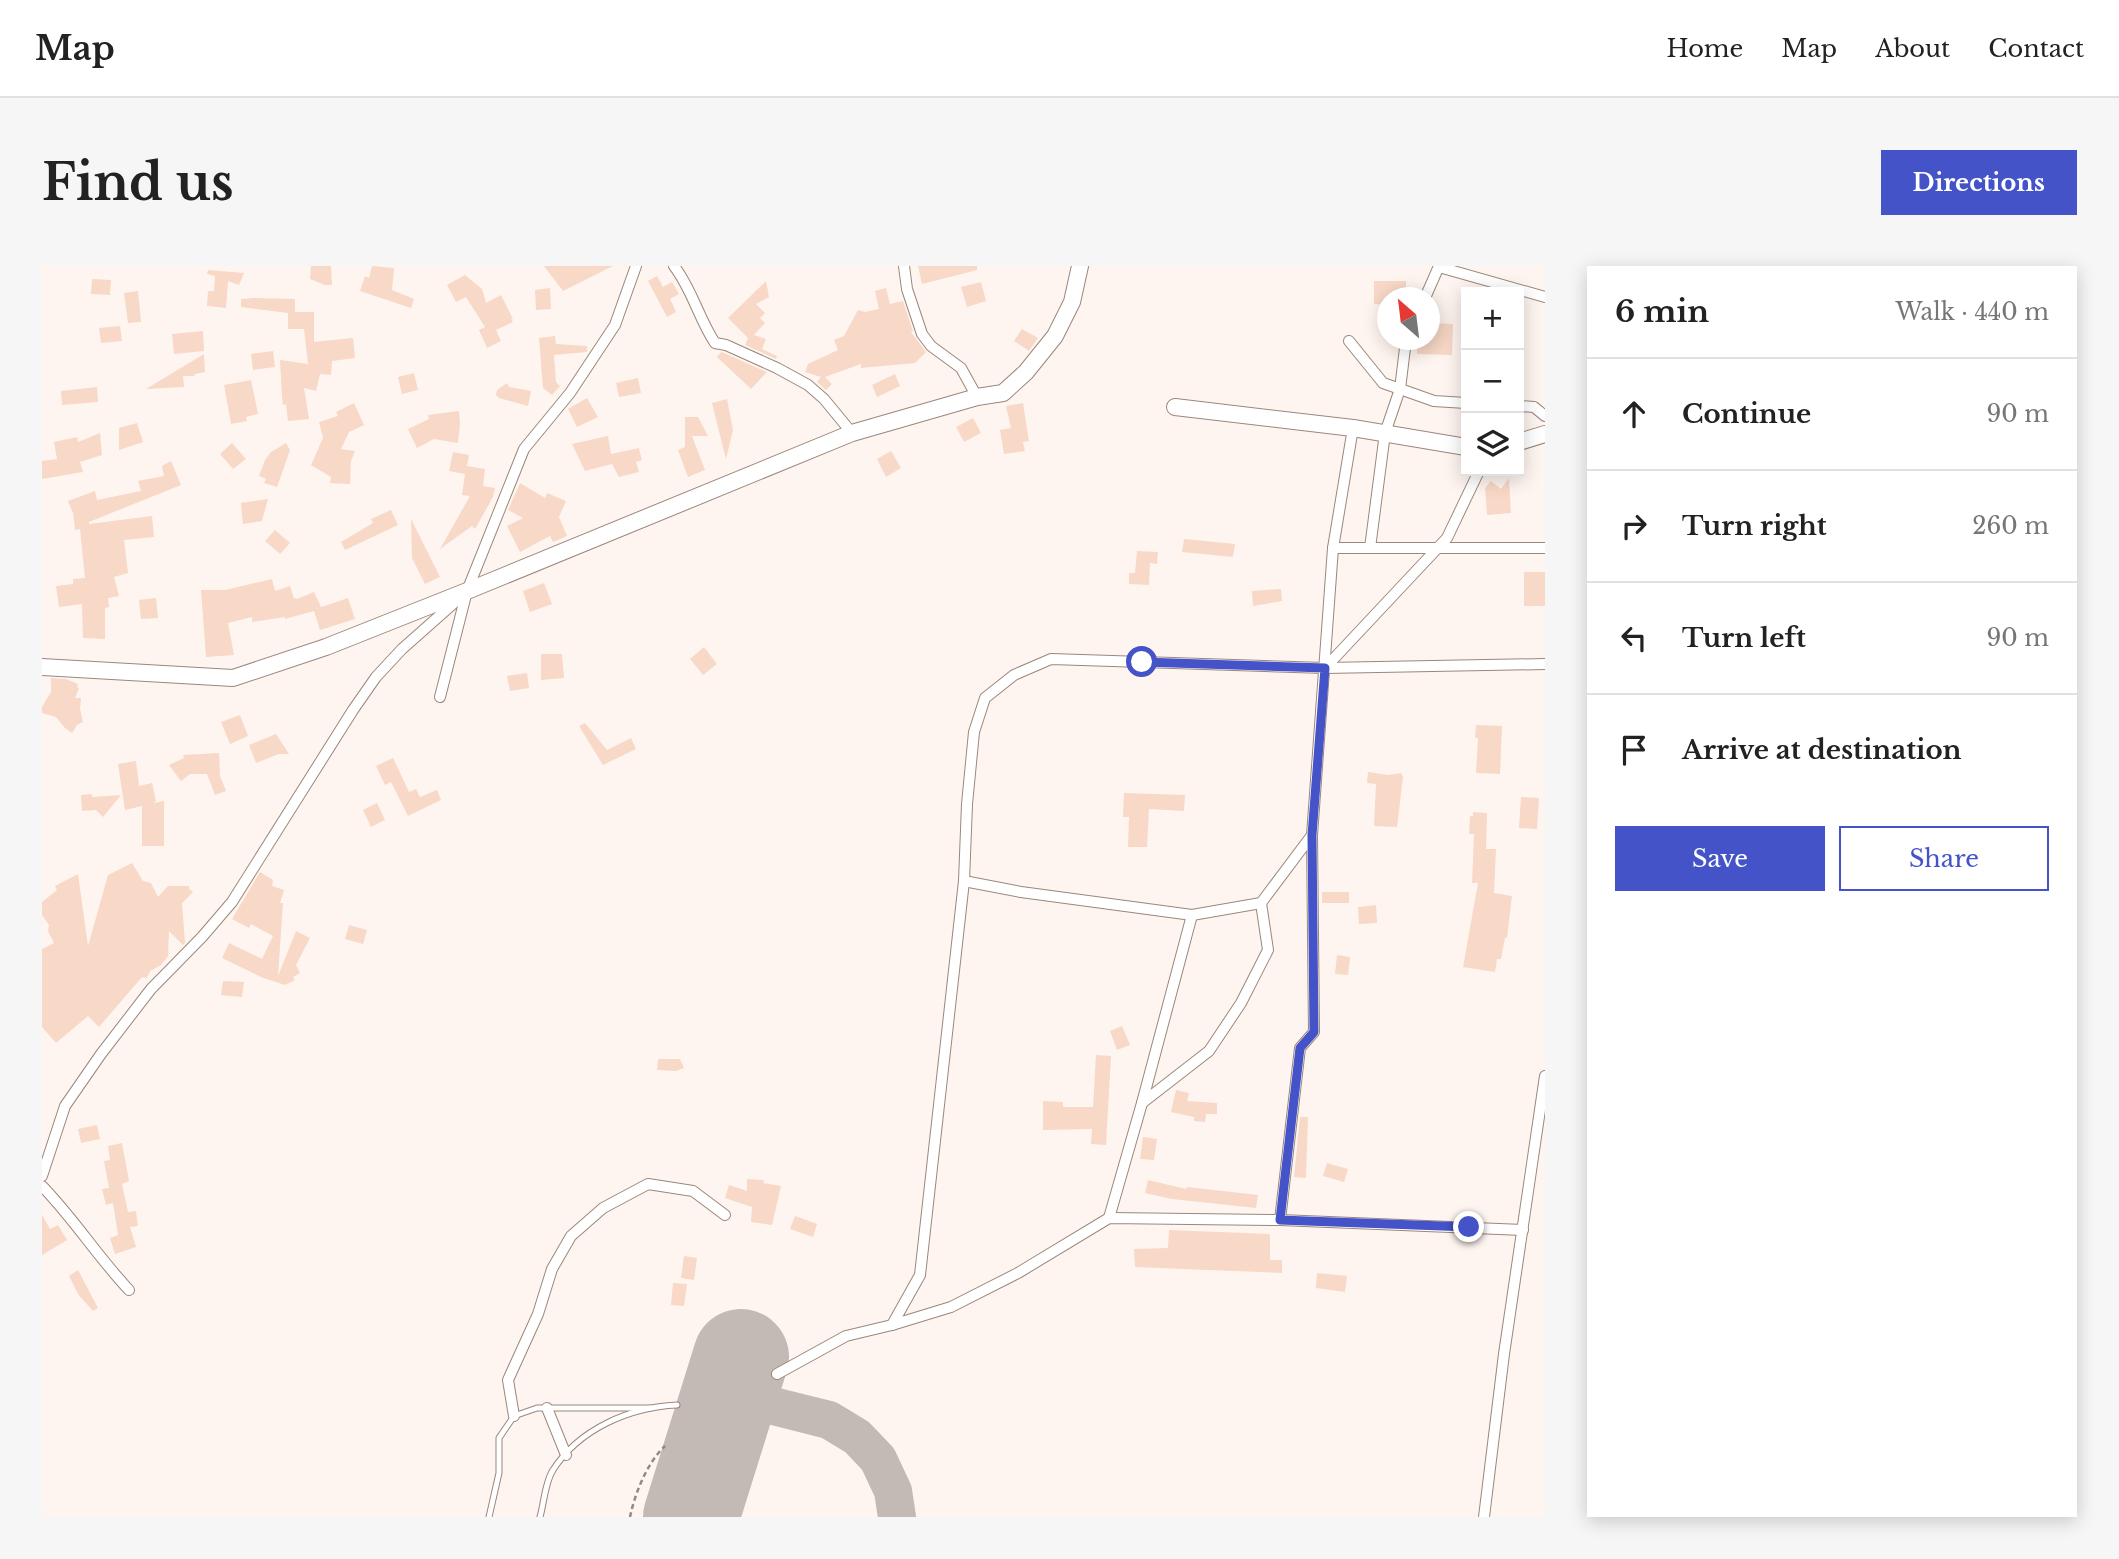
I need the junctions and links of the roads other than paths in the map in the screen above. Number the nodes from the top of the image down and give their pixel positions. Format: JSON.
{"nodes":[{"id":1,"x":636,"y":266,"type":"edge"},
{"id":2,"x":674,"y":266,"type":"edge"},
{"id":3,"x":904,"y":266,"type":"edge"},
{"id":4,"x":1080,"y":266,"type":"edge"},
{"id":5,"x":1439,"y":266,"type":"edge"},
{"id":6,"x":1430,"y":287,"type":"edge"},
{"id":7,"x":1543,"y":294,"type":"edge"},
{"id":8,"x":1349,"y":341,"type":"dead end"},
{"id":9,"x":1405,"y":350,"type":"edge"},
{"id":10,"x":1401,"y":389,"type":"junction"},
{"id":11,"x":977,"y":397,"type":"junction"},
{"id":12,"x":1461,"y":403,"type":"edge"},
{"id":13,"x":1524,"y":406,"type":"edge"},
{"id":14,"x":1175,"y":407,"type":"dead end"},
{"id":15,"x":1545,"y":416,"type":"edge"},
{"id":16,"x":1353,"y":428,"type":"junction"},
{"id":17,"x":852,"y":433,"type":"junction"},
{"id":18,"x":1385,"y":433,"type":"junction"},
{"id":19,"x":1545,"y":434,"type":"edge"},
{"id":20,"x":1524,"y":440,"type":"edge"},
{"id":21,"x":1461,"y":446,"type":"edge"},
{"id":22,"x":1477,"y":476,"type":"edge"},
{"id":23,"x":1333,"y":548,"type":"junction"},
{"id":24,"x":1370,"y":548,"type":"junction"},
{"id":25,"x":1436,"y":548,"type":"junction"},
{"id":26,"x":1545,"y":548,"type":"edge"},
{"id":27,"x":467,"y":591,"type":"junction"},
{"id":28,"x":1545,"y":664,"type":"edge"},
{"id":29,"x":42,"y":667,"type":"edge"},
{"id":30,"x":1325,"y":668,"type":"junction"},
{"id":31,"x":440,"y":697,"type":"dead end"},
{"id":32,"x":1312,"y":835,"type":"junction"},
{"id":33,"x":964,"y":881,"type":"junction"},
{"id":34,"x":1261,"y":903,"type":"junction"},
{"id":35,"x":1192,"y":915,"type":"junction"},
{"id":36,"x":1545,"y":1076,"type":"edge"},
{"id":37,"x":1143,"y":1103,"type":"junction"},
{"id":38,"x":42,"y":1176,"type":"edge"},
{"id":39,"x":42,"y":1186,"type":"edge"},
{"id":40,"x":726,"y":1215,"type":"dead end"},
{"id":41,"x":1109,"y":1218,"type":"junction"},
{"id":42,"x":1280,"y":1220,"type":"junction"},
{"id":43,"x":1522,"y":1230,"type":"junction"},
{"id":44,"x":129,"y":1290,"type":"dead end"},
{"id":45,"x":892,"y":1325,"type":"junction"},
{"id":46,"x":776,"y":1374,"type":"dead end"},
{"id":47,"x":677,"y":1405,"type":"dead end"},
{"id":48,"x":547,"y":1408,"type":"junction"},
{"id":49,"x":651,"y":1408,"type":"junction"},
{"id":50,"x":514,"y":1416,"type":"junction"},
{"id":51,"x":566,"y":1455,"type":"junction"},
{"id":52,"x":489,"y":1517,"type":"edge"},
{"id":53,"x":540,"y":1517,"type":"edge"},
{"id":54,"x":1484,"y":1517,"type":"edge"}],
"edges":[{"from":1,"to":27,"type":"street"},
{"from":2,"to":17,"type":"street"},
{"from":3,"to":11,"type":"street"},
{"from":4,"to":11,"type":"street"},
{"from":5,"to":6,"type":"street"},
{"from":5,"to":7,"type":"street"},
{"from":8,"to":10,"type":"street"},
{"from":9,"to":10,"type":"street"},
{"from":10,"to":12,"type":"street"},
{"from":10,"to":18,"type":"street"},
{"from":11,"to":17,"type":"street"},
{"from":13,"to":15,"type":"street"},
{"from":14,"to":16,"type":"street"},
{"from":16,"to":18,"type":"street"},
{"from":16,"to":23,"type":"street"},
{"from":17,"to":27,"type":"street"},
{"from":18,"to":21,"type":"street"},
{"from":18,"to":24,"type":"street"},
{"from":19,"to":20,"type":"street"},
{"from":22,"to":25,"type":"street"},
{"from":23,"to":24,"type":"street"},
{"from":23,"to":30,"type":"street"},
{"from":24,"to":25,"type":"street"},
{"from":25,"to":26,"type":"street"},
{"from":25,"to":30,"type":"street"},
{"from":27,"to":29,"type":"street"},
{"from":27,"to":31,"type":"street"},
{"from":27,"to":38,"type":"street"},
{"from":28,"to":30,"type":"street"},
{"from":30,"to":32,"type":"street"},
{"from":30,"to":33,"type":"street"},
{"from":32,"to":34,"type":"street"},
{"from":32,"to":42,"type":"street"},
{"from":33,"to":35,"type":"street"},
{"from":33,"to":45,"type":"street"},
{"from":34,"to":35,"type":"street"},
{"from":34,"to":37,"type":"street"},
{"from":35,"to":37,"type":"street"},
{"from":36,"to":43,"type":"street"},
{"from":37,"to":41,"type":"street"},
{"from":39,"to":44,"type":"street"},
{"from":40,"to":50,"type":"street"},
{"from":41,"to":42,"type":"street"},
{"from":41,"to":45,"type":"street"},
{"from":42,"to":43,"type":"street"},
{"from":43,"to":54,"type":"street"},
{"from":45,"to":46,"type":"street"},
{"from":47,"to":49,"type":"lane"},
{"from":48,"to":49,"type":"lane"},
{"from":48,"to":50,"type":"lane"},
{"from":48,"to":51,"type":"street"},
{"from":49,"to":51,"type":"lane"},
{"from":50,"to":52,"type":"lane"},
{"from":51,"to":53,"type":"lane"}]}
